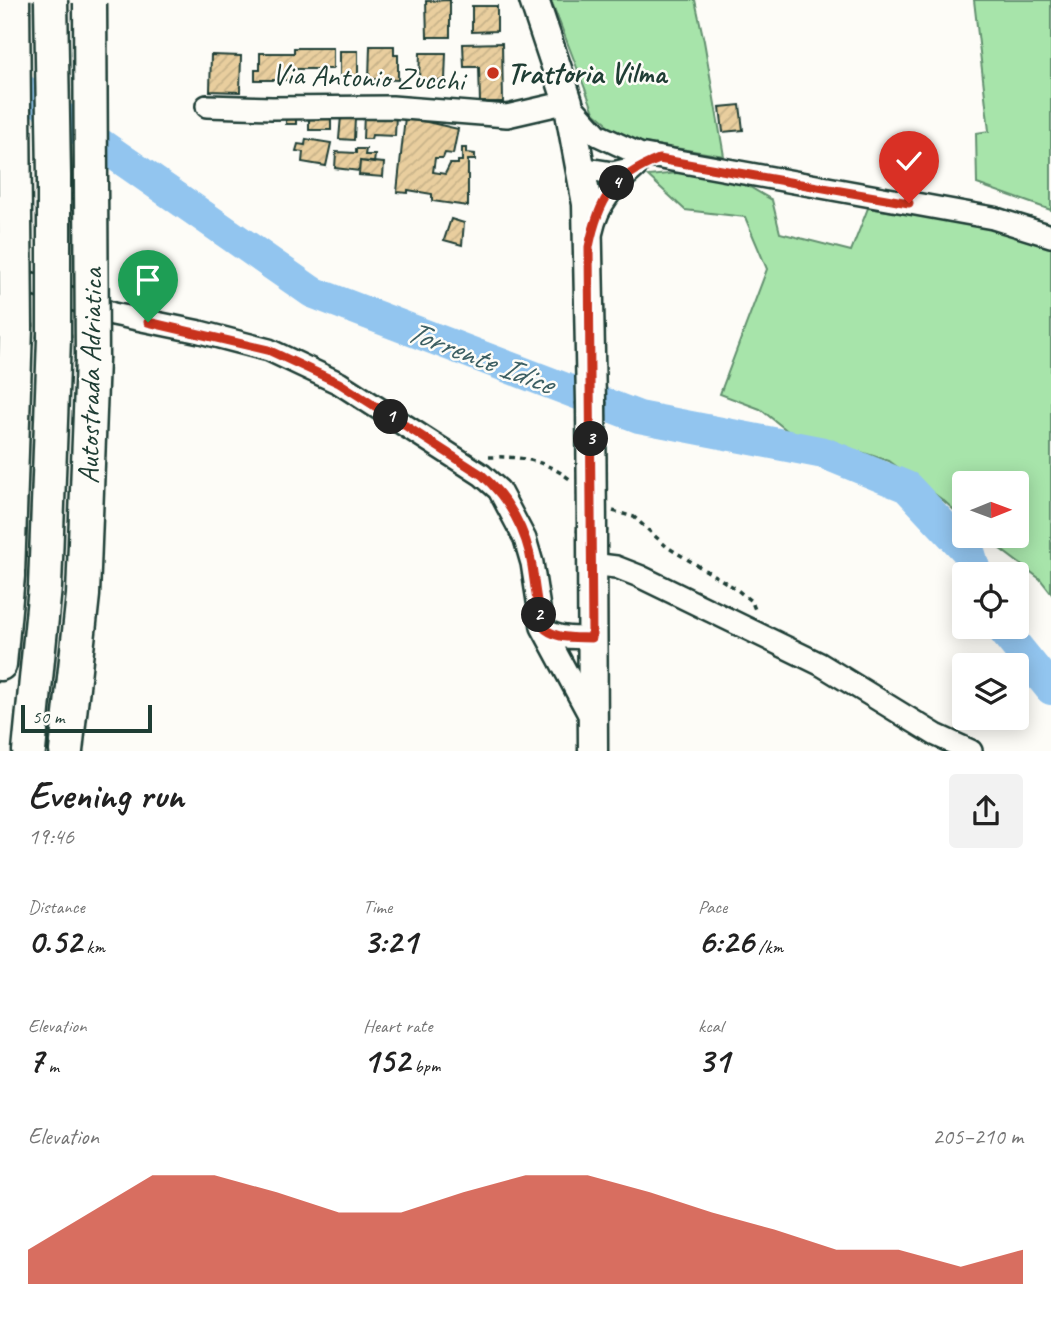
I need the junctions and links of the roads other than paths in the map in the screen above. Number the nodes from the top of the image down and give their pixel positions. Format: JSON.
{"nodes":[{"id":1,"x":13,"y":0,"type":"edge"},
{"id":2,"x":51,"y":0,"type":"edge"},
{"id":3,"x":534,"y":0,"type":"edge"},
{"id":4,"x":90,"y":1,"type":"edge"},
{"id":5,"x":568,"y":102,"type":"junction"},
{"id":6,"x":207,"y":106,"type":"dead end"},
{"id":7,"x":644,"y":160,"type":"junction"},
{"id":8,"x":582,"y":167,"type":"junction"},
{"id":9,"x":1051,"y":236,"type":"edge"},
{"id":10,"x":589,"y":251,"type":"junction"},
{"id":11,"x":0,"y":272,"type":"edge"},
{"id":12,"x":592,"y":564,"type":"junction"},
{"id":13,"x":542,"y":626,"type":"junction"},
{"id":14,"x":592,"y":651,"type":"junction"},
{"id":15,"x":559,"y":660,"type":"junction"},
{"id":16,"x":0,"y":664,"type":"edge"},
{"id":17,"x":593,"y":723,"type":"junction"},
{"id":18,"x":29,"y":751,"type":"edge"},
{"id":19,"x":66,"y":751,"type":"edge"},
{"id":20,"x":593,"y":751,"type":"edge"},
{"id":21,"x":971,"y":751,"type":"edge"}],
"edges":[{"from":1,"to":16,"type":"highway","bridge":true},
{"from":2,"to":18,"type":"highway","name":"Autostrada Adriatica","bridge":true},
{"from":3,"to":5,"type":"main road"},
{"from":4,"to":19,"type":"highway","name":"Autostrada Adriatica","bridge":true},
{"from":5,"to":6,"type":"street","name":"Via Antonio Zucchi"},
{"from":5,"to":7,"type":"street"},
{"from":5,"to":8,"type":"main road"},
{"from":7,"to":8,"type":"street"},
{"from":7,"to":9,"type":"street"},
{"from":7,"to":10,"type":"street"},
{"from":8,"to":10,"type":"main road"},
{"from":10,"to":12,"type":"main road","bridge":true},
{"from":11,"to":13,"type":"street"},
{"from":12,"to":14,"type":"main road"},
{"from":12,"to":21,"type":"street"},
{"from":13,"to":14,"type":"street"},
{"from":13,"to":15,"type":"street"},
{"from":14,"to":15,"type":"street"},
{"from":14,"to":17,"type":"main road"},
{"from":15,"to":17,"type":"street"},
{"from":17,"to":20,"type":"main road"}]}
